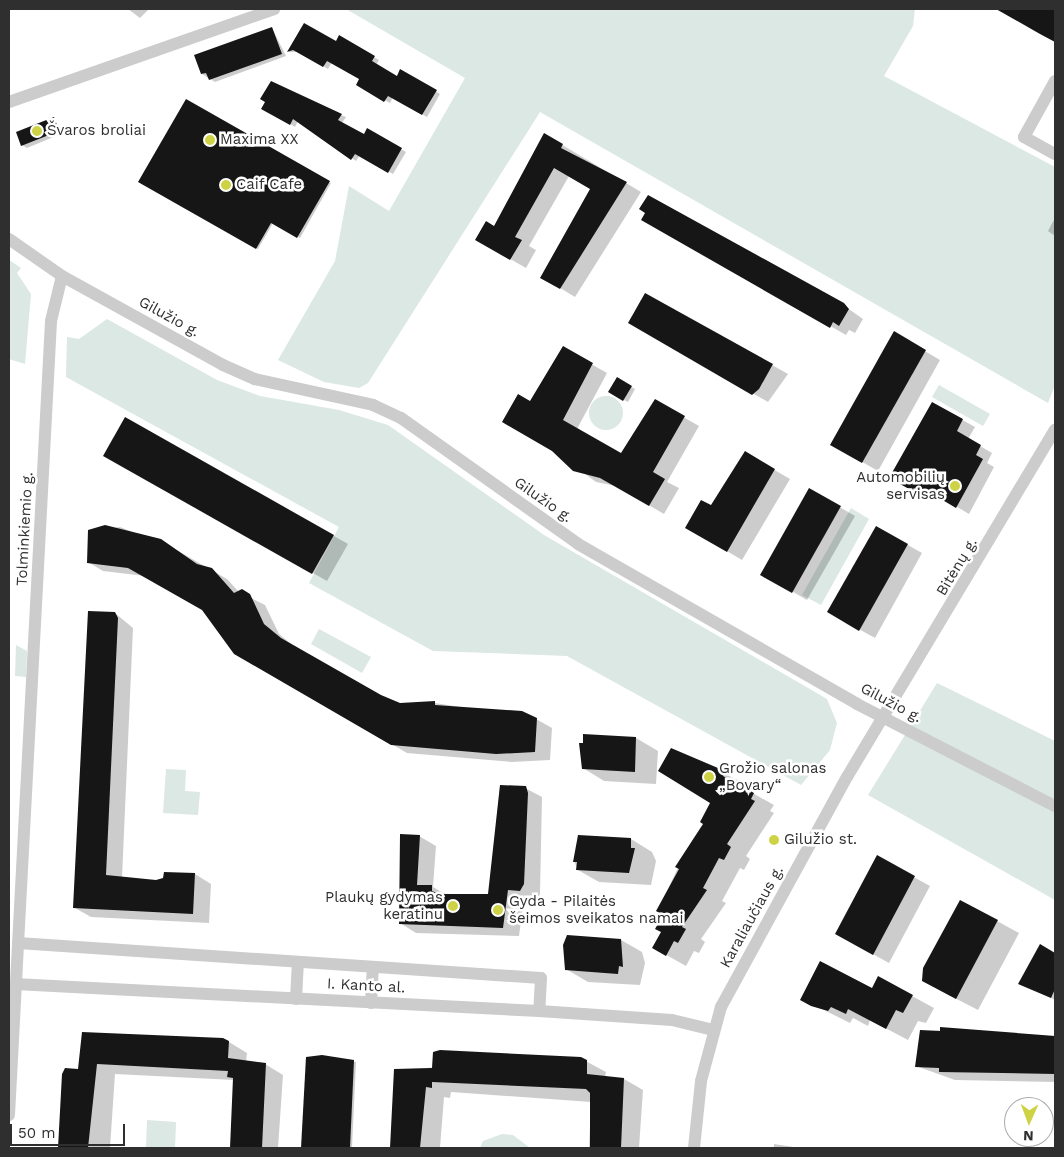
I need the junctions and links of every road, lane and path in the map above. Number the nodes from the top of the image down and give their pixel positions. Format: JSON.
{"nodes":[{"id":1,"x":274,"y":9,"type":"edge"},
{"id":2,"x":1055,"y":81,"type":"edge"},
{"id":3,"x":9,"y":102,"type":"edge"},
{"id":4,"x":1055,"y":154,"type":"edge"},
{"id":5,"x":9,"y":239,"type":"edge"},
{"id":6,"x":62,"y":276,"type":"junction"},
{"id":7,"x":1055,"y":430,"type":"edge"},
{"id":8,"x":884,"y":718,"type":"junction"},
{"id":9,"x":1055,"y":806,"type":"edge"},
{"id":10,"x":18,"y":943,"type":"junction"},
{"id":11,"x":298,"y":962,"type":"junction"},
{"id":12,"x":13,"y":964,"type":"edge"},
{"id":13,"x":373,"y":966,"type":"junction"},
{"id":14,"x":15,"y":984,"type":"junction"},
{"id":15,"x":296,"y":999,"type":"junction"},
{"id":16,"x":371,"y":1002,"type":"junction"},
{"id":17,"x":539,"y":1011,"type":"junction"},
{"id":18,"x":713,"y":1030,"type":"junction"},
{"id":19,"x":9,"y":1115,"type":"edge"},
{"id":20,"x":694,"y":1148,"type":"edge"}],
"edges":[{"from":1,"to":3,"type":"street"},
{"from":2,"to":4,"type":"street"},
{"from":5,"to":6,"type":"street","name":"Gilužio g."},
{"from":6,"to":8,"type":"street","name":"Gilužio g."},
{"from":6,"to":10,"type":"street","name":"Tolminkiemio g."},
{"from":7,"to":8,"type":"street","name":"Bitėnų g."},
{"from":8,"to":9,"type":"street","name":"Gilužio g."},
{"from":8,"to":18,"type":"street","name":"Karaliaučiaus g."},
{"from":10,"to":11,"type":"street","name":"I. Kanto al."},
{"from":10,"to":12,"type":"street","name":"Tolminkiemio g."},
{"from":11,"to":13,"type":"street","name":"I. Kanto al."},
{"from":11,"to":15,"type":"street"},
{"from":12,"to":14,"type":"street","name":"Tolminkiemio g."},
{"from":13,"to":16,"type":"street"},
{"from":13,"to":17,"type":"street","name":"I. Kanto al."},
{"from":14,"to":15,"type":"street","name":"I. Kanto al."},
{"from":14,"to":19,"type":"street","name":"Tolminkiemio g."},
{"from":15,"to":16,"type":"street","name":"I. Kanto al."},
{"from":16,"to":17,"type":"street","name":"I. Kanto al."},
{"from":17,"to":18,"type":"street","name":"I. Kanto al."},
{"from":18,"to":20,"type":"street","name":"Karaliaučiaus g."}]}
